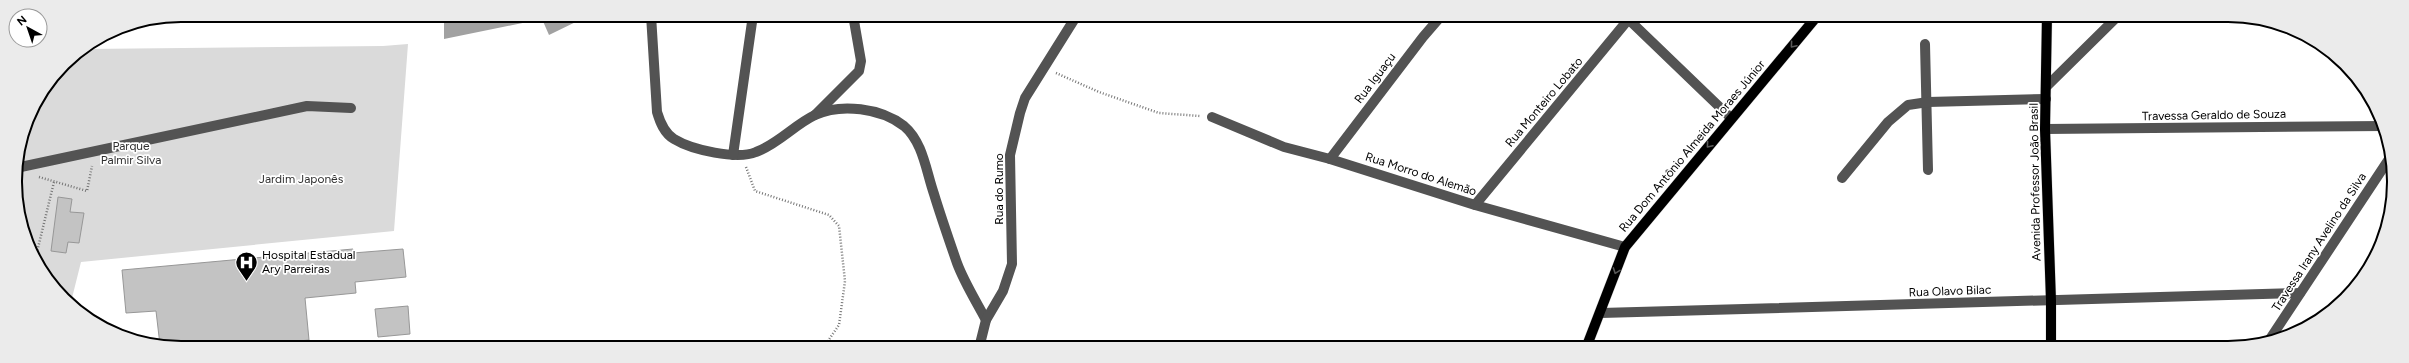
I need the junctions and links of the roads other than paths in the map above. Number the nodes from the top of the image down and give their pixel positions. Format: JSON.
{"nodes":[{"id":1,"x":651,"y":22,"type":"edge"},
{"id":2,"x":752,"y":22,"type":"edge"},
{"id":3,"x":854,"y":22,"type":"edge"},
{"id":4,"x":1073,"y":22,"type":"edge"},
{"id":5,"x":1436,"y":22,"type":"edge"},
{"id":6,"x":1625,"y":22,"type":"edge"},
{"id":7,"x":1634,"y":22,"type":"edge"},
{"id":8,"x":1812,"y":22,"type":"edge"},
{"id":9,"x":2048,"y":22,"type":"edge"},
{"id":10,"x":2112,"y":22,"type":"edge"},
{"id":11,"x":1925,"y":44,"type":"dead end"},
{"id":12,"x":2047,"y":86,"type":"junction"},
{"id":13,"x":2046,"y":99,"type":"junction"},
{"id":14,"x":1928,"y":102,"type":"junction"},
{"id":15,"x":351,"y":108,"type":"dead end"},
{"id":16,"x":815,"y":115,"type":"junction"},
{"id":17,"x":1212,"y":117,"type":"road end"},
{"id":18,"x":1731,"y":118,"type":"junction"},
{"id":19,"x":2377,"y":126,"type":"edge"},
{"id":20,"x":2045,"y":130,"type":"junction"},
{"id":21,"x":737,"y":155,"type":"junction"},
{"id":22,"x":1330,"y":159,"type":"junction"},
{"id":23,"x":2386,"y":163,"type":"edge"},
{"id":24,"x":22,"y":167,"type":"edge"},
{"id":25,"x":1928,"y":170,"type":"dead end"},
{"id":26,"x":1842,"y":178,"type":"dead end"},
{"id":27,"x":1475,"y":205,"type":"junction"},
{"id":28,"x":1625,"y":247,"type":"junction"},
{"id":29,"x":2300,"y":293,"type":"junction"},
{"id":30,"x":2052,"y":301,"type":"junction"},
{"id":31,"x":1601,"y":314,"type":"junction"},
{"id":32,"x":986,"y":320,"type":"junction"},
{"id":33,"x":2273,"y":335,"type":"edge"},
{"id":34,"x":981,"y":341,"type":"edge"},
{"id":35,"x":1589,"y":341,"type":"edge"},
{"id":36,"x":2051,"y":341,"type":"edge"}],
"edges":[{"from":1,"to":21,"type":"street"},
{"from":2,"to":21,"type":"street"},
{"from":3,"to":16,"type":"street"},
{"from":4,"to":32,"type":"street","name":"Rua do Rumo"},
{"from":5,"to":22,"type":"street","name":"Rua Iguaçu"},
{"from":6,"to":27,"type":"street","name":"Rua Monteiro Lobato"},
{"from":7,"to":18,"type":"street"},
{"from":8,"to":18,"type":"main road","name":"Rua Dom Antônio Almeida Moraes Júnior","one_way":true},
{"from":9,"to":12,"type":"main road","name":"Avenida Professor João Brasil"},
{"from":10,"to":12,"type":"street"},
{"from":11,"to":14,"type":"street"},
{"from":12,"to":13,"type":"main road","name":"Avenida Professor João Brasil"},
{"from":13,"to":14,"type":"street"},
{"from":13,"to":20,"type":"main road","name":"Avenida Professor João Brasil"},
{"from":14,"to":25,"type":"street"},
{"from":14,"to":26,"type":"street"},
{"from":15,"to":24,"type":"street"},
{"from":16,"to":21,"type":"street"},
{"from":16,"to":32,"type":"street"},
{"from":17,"to":22,"type":"street","name":"Rua Morro do Alemão"},
{"from":18,"to":28,"type":"main road","name":"Rua Dom Antônio Almeida Moraes Júnior","one_way":true},
{"from":19,"to":20,"type":"street","name":"Travessa Geraldo de Souza"},
{"from":20,"to":30,"type":"main road","name":"Avenida Professor João Brasil"},
{"from":22,"to":27,"type":"street","name":"Rua Morro do Alemão"},
{"from":23,"to":29,"type":"street","name":"Travessa Irany Avelino da Silva"},
{"from":27,"to":28,"type":"street","name":"Rua Morro do Alemão"},
{"from":28,"to":31,"type":"main road","name":"Rua Dom Antônio Almeida Moraes Júnior","one_way":true},
{"from":29,"to":30,"type":"street","name":"Rua Olavo Bilac"},
{"from":29,"to":33,"type":"street","name":"Travessa Irany Avelino da Silva"},
{"from":30,"to":31,"type":"street","name":"Rua Olavo Bilac"},
{"from":30,"to":36,"type":"main road","name":"Avenida Professor João Brasil"},
{"from":31,"to":35,"type":"main road","name":"Rua Dom Antônio Almeida Moraes Júnior"},
{"from":32,"to":34,"type":"street","name":"Rua do Rumo"}]}
